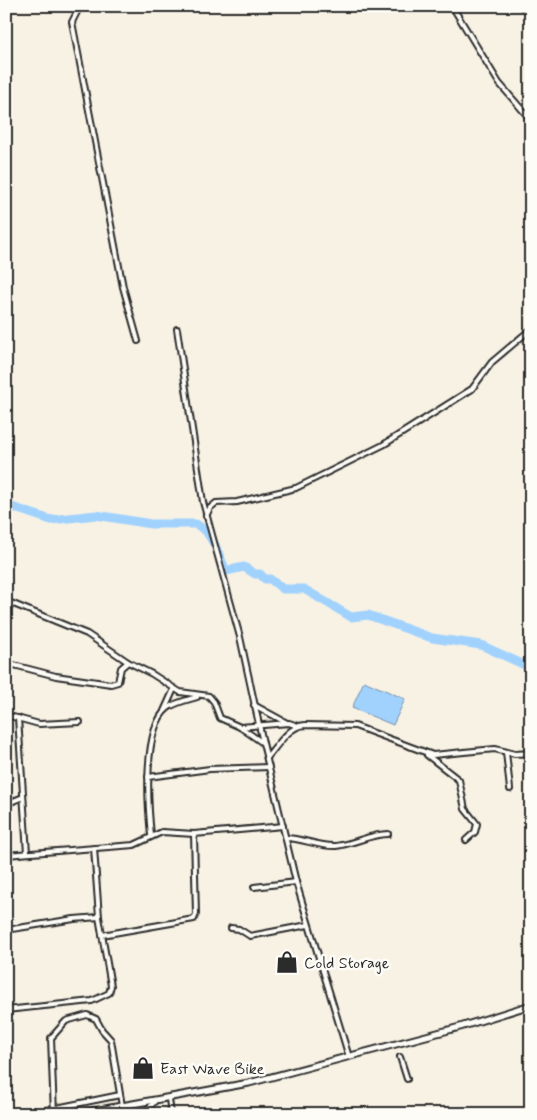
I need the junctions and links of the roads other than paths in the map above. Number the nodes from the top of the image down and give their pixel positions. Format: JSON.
{"nodes":[{"id":1,"x":80,"y":6,"type":"edge"},
{"id":2,"x":253,"y":6,"type":"edge"},
{"id":3,"x":292,"y":6,"type":"edge"},
{"id":4,"x":452,"y":6,"type":"edge"},
{"id":5,"x":521,"y":6,"type":"edge"},
{"id":6,"x":531,"y":10,"type":"edge"},
{"id":7,"x":531,"y":120,"type":"edge"},
{"id":8,"x":177,"y":329,"type":"dead end"},
{"id":9,"x":531,"y":329,"type":"edge"},
{"id":10,"x":138,"y":342,"type":"dead end"},
{"id":11,"x":206,"y":516,"type":"junction"},
{"id":12,"x":6,"y":601,"type":"edge"},
{"id":13,"x":128,"y":662,"type":"junction"},
{"id":14,"x":6,"y":663,"type":"edge"},
{"id":15,"x":174,"y":689,"type":"junction"},
{"id":16,"x":200,"y":696,"type":"junction"},
{"id":17,"x":254,"y":705,"type":"junction"},
{"id":18,"x":163,"y":714,"type":"junction"},
{"id":19,"x":6,"y":715,"type":"edge"},
{"id":20,"x":18,"y":718,"type":"junction"},
{"id":21,"x":80,"y":722,"type":"dead end"},
{"id":22,"x":289,"y":723,"type":"junction"},
{"id":23,"x":258,"y":724,"type":"junction"},
{"id":24,"x":298,"y":726,"type":"junction"},
{"id":25,"x":240,"y":727,"type":"junction"},
{"id":26,"x":263,"y":743,"type":"junction"},
{"id":27,"x":506,"y":752,"type":"junction"},
{"id":28,"x":531,"y":753,"type":"edge"},
{"id":29,"x":425,"y":754,"type":"junction"},
{"id":30,"x":267,"y":758,"type":"junction"},
{"id":31,"x":270,"y":767,"type":"junction"},
{"id":32,"x":148,"y":777,"type":"junction"},
{"id":33,"x":510,"y":789,"type":"dead end"},
{"id":34,"x":23,"y":797,"type":"junction"},
{"id":35,"x":6,"y":804,"type":"edge"},
{"id":36,"x":283,"y":826,"type":"junction"},
{"id":37,"x":194,"y":834,"type":"junction"},
{"id":38,"x":388,"y":834,"type":"dead end"},
{"id":39,"x":151,"y":835,"type":"junction"},
{"id":40,"x":286,"y":838,"type":"junction"},
{"id":41,"x":466,"y":840,"type":"dead end"},
{"id":42,"x":94,"y":848,"type":"junction"},
{"id":43,"x":27,"y":853,"type":"junction"},
{"id":44,"x":6,"y":855,"type":"edge"},
{"id":45,"x":296,"y":882,"type":"junction"},
{"id":46,"x":254,"y":887,"type":"dead end"},
{"id":47,"x":99,"y":917,"type":"junction"},
{"id":48,"x":308,"y":926,"type":"junction"},
{"id":49,"x":231,"y":928,"type":"dead end"},
{"id":50,"x":6,"y":930,"type":"edge"},
{"id":51,"x":102,"y":935,"type":"junction"},
{"id":52,"x":531,"y":1006,"type":"edge"},
{"id":53,"x":6,"y":1010,"type":"edge"},
{"id":54,"x":349,"y":1057,"type":"junction"},
{"id":55,"x":400,"y":1057,"type":"dead end"},
{"id":56,"x":407,"y":1079,"type":"dead end"},
{"id":57,"x":120,"y":1095,"type":"junction"},
{"id":58,"x":169,"y":1099,"type":"junction"},
{"id":59,"x":155,"y":1101,"type":"junction"},
{"id":60,"x":122,"y":1106,"type":"junction"},
{"id":61,"x":53,"y":1108,"type":"junction"},
{"id":62,"x":27,"y":1114,"type":"edge"},
{"id":63,"x":54,"y":1114,"type":"edge"},
{"id":64,"x":77,"y":1114,"type":"edge"},
{"id":65,"x":144,"y":1114,"type":"edge"},
{"id":66,"x":172,"y":1114,"type":"edge"}],
"edges":[{"from":1,"to":10,"type":"street"},
{"from":2,"to":3,"type":"street"},
{"from":4,"to":7,"type":"street"},
{"from":5,"to":6,"type":"street"},
{"from":8,"to":11,"type":"street"},
{"from":9,"to":11,"type":"street"},
{"from":11,"to":17,"type":"street"},
{"from":12,"to":13,"type":"street"},
{"from":13,"to":14,"type":"street"},
{"from":13,"to":15,"type":"street"},
{"from":15,"to":16,"type":"street"},
{"from":15,"to":18,"type":"street"},
{"from":16,"to":18,"type":"street"},
{"from":16,"to":25,"type":"street"},
{"from":17,"to":22,"type":"street"},
{"from":17,"to":23,"type":"street"},
{"from":18,"to":32,"type":"street"},
{"from":19,"to":20,"type":"street"},
{"from":20,"to":21,"type":"street"},
{"from":20,"to":34,"type":"street"},
{"from":22,"to":23,"type":"street"},
{"from":22,"to":24,"type":"street"},
{"from":23,"to":25,"type":"street"},
{"from":23,"to":26,"type":"street"},
{"from":24,"to":29,"type":"street"},
{"from":24,"to":30,"type":"street"},
{"from":25,"to":26,"type":"street"},
{"from":26,"to":30,"type":"street"},
{"from":27,"to":28,"type":"street"},
{"from":27,"to":29,"type":"street"},
{"from":27,"to":33,"type":"street"},
{"from":29,"to":41,"type":"street"},
{"from":30,"to":31,"type":"street"},
{"from":31,"to":32,"type":"street"},
{"from":31,"to":36,"type":"street"},
{"from":32,"to":39,"type":"street"},
{"from":34,"to":35,"type":"street"},
{"from":34,"to":43,"type":"street"},
{"from":36,"to":37,"type":"street"},
{"from":36,"to":40,"type":"street"},
{"from":37,"to":39,"type":"street"},
{"from":37,"to":51,"type":"street"},
{"from":38,"to":40,"type":"street"},
{"from":39,"to":42,"type":"street"},
{"from":40,"to":45,"type":"street"},
{"from":42,"to":43,"type":"street"},
{"from":42,"to":47,"type":"street"},
{"from":43,"to":44,"type":"street"},
{"from":45,"to":46,"type":"street"},
{"from":45,"to":48,"type":"street"},
{"from":47,"to":50,"type":"street"},
{"from":47,"to":51,"type":"street"},
{"from":48,"to":49,"type":"street"},
{"from":48,"to":54,"type":"street"},
{"from":51,"to":53,"type":"street"},
{"from":52,"to":54,"type":"main road"},
{"from":54,"to":58,"type":"main road"},
{"from":55,"to":56,"type":"street"},
{"from":57,"to":60,"type":"street"},
{"from":57,"to":61,"type":"street"},
{"from":57,"to":61,"type":"street"},
{"from":58,"to":59,"type":"main road"},
{"from":58,"to":66,"type":"street"},
{"from":59,"to":60,"type":"main road"},
{"from":59,"to":65,"type":"street"},
{"from":60,"to":64,"type":"main road"},
{"from":61,"to":62,"type":"street"},
{"from":61,"to":63,"type":"street"}]}
